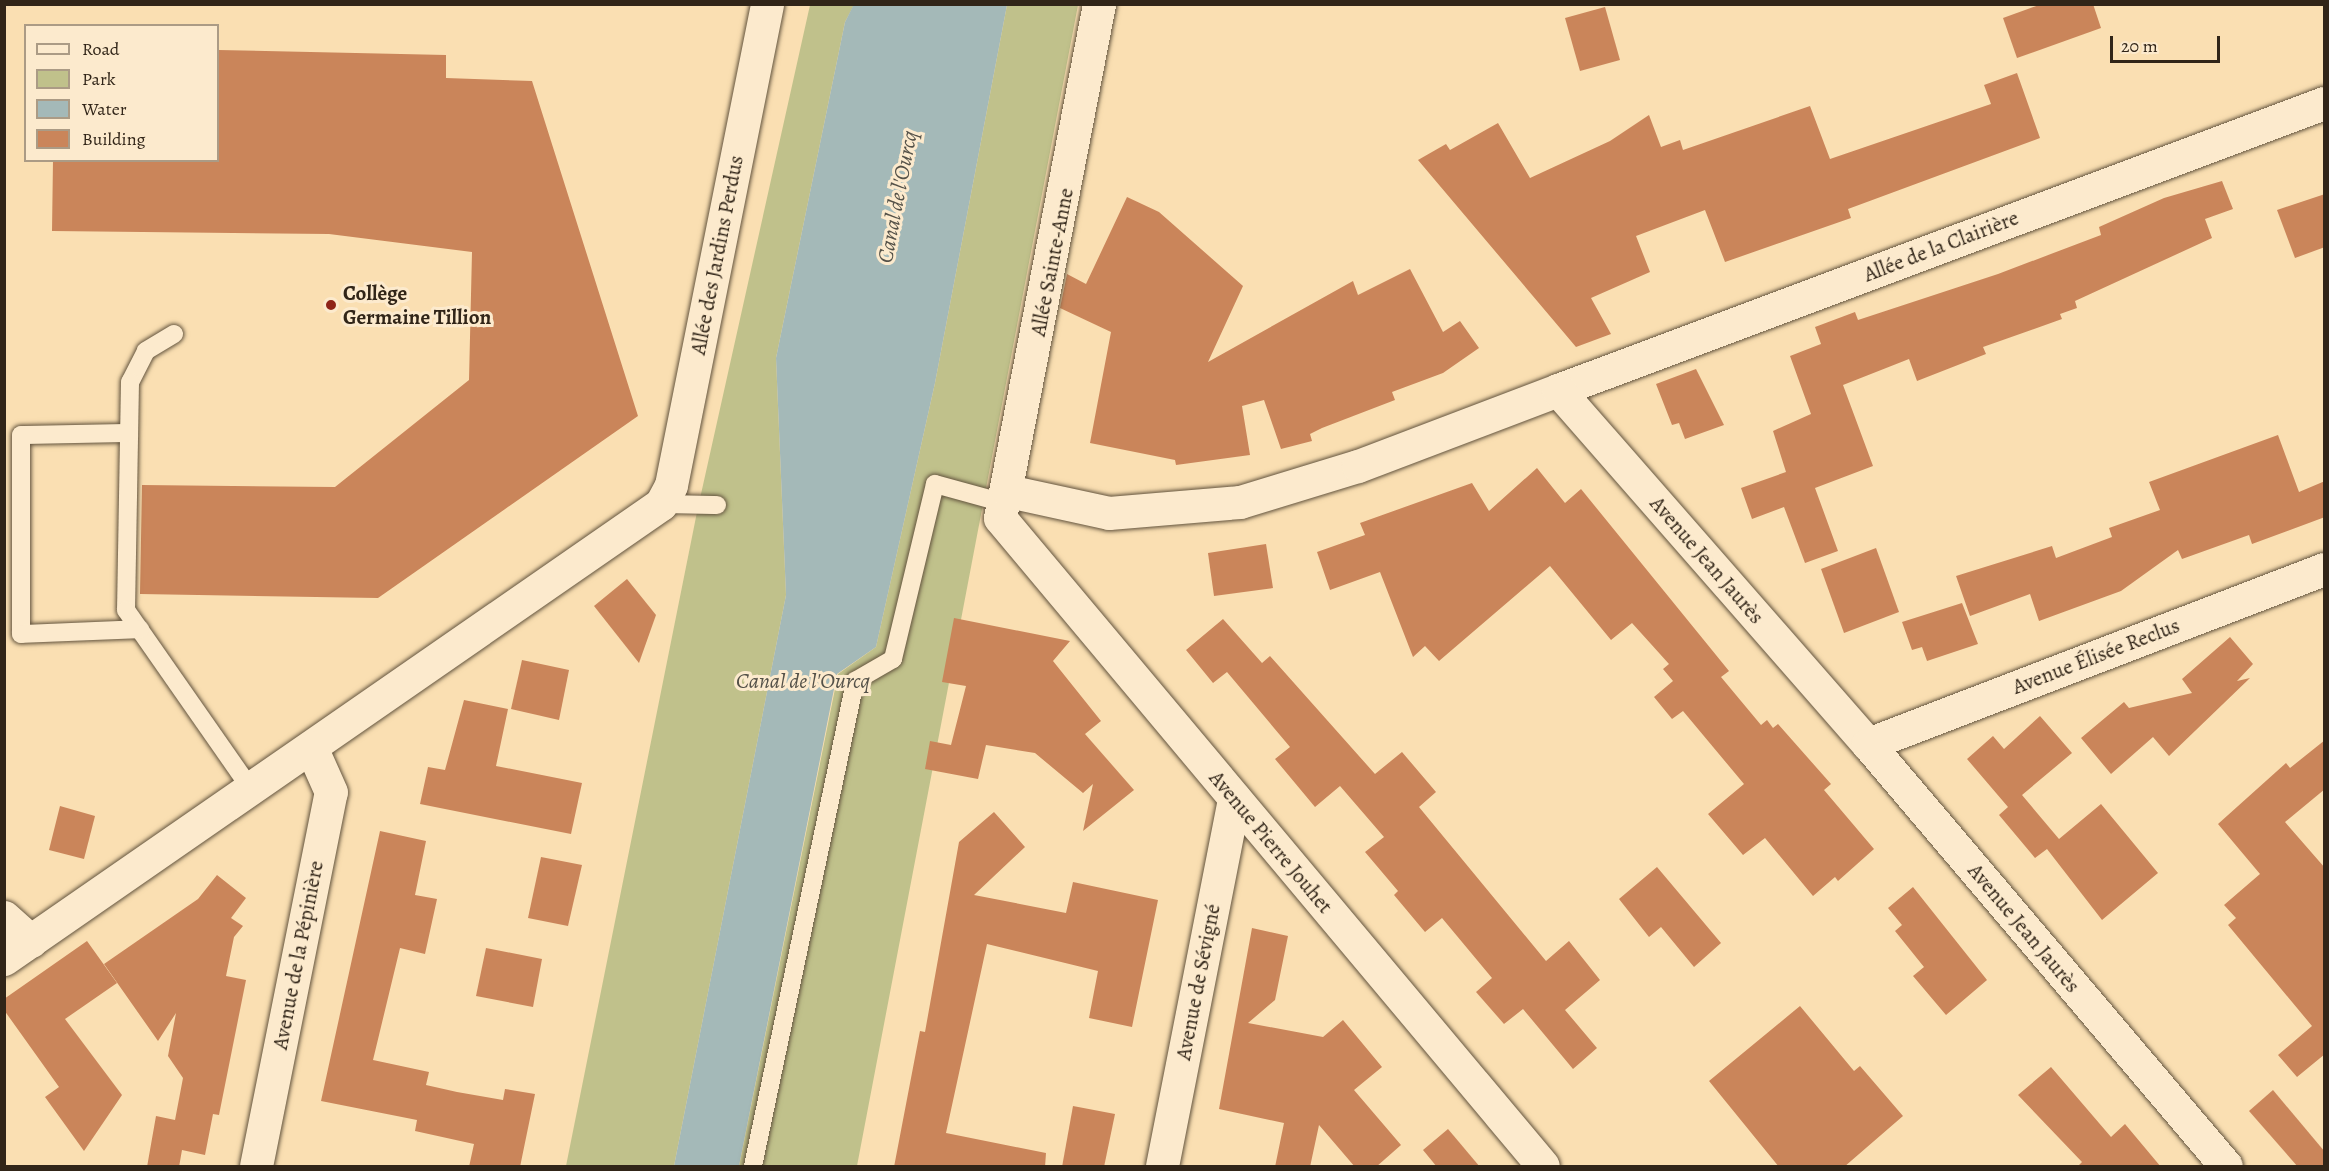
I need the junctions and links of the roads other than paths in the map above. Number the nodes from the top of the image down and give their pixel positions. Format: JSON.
{"nodes":[{"id":1,"x":767,"y":4,"type":"edge"},
{"id":2,"x":1099,"y":4,"type":"edge"},
{"id":3,"x":2325,"y":103,"type":"edge"},
{"id":4,"x":174,"y":334,"type":"dead end"},
{"id":5,"x":1558,"y":390,"type":"junction"},
{"id":6,"x":129,"y":433,"type":"junction"},
{"id":7,"x":661,"y":504,"type":"junction"},
{"id":8,"x":1004,"y":504,"type":"junction"},
{"id":9,"x":717,"y":506,"type":"dead end"},
{"id":10,"x":2321,"y":576,"type":"edge"},
{"id":11,"x":140,"y":629,"type":"junction"},
{"id":12,"x":1868,"y":744,"type":"junction"},
{"id":13,"x":311,"y":747,"type":"junction"},
{"id":14,"x":250,"y":788,"type":"junction"},
{"id":15,"x":1234,"y":798,"type":"junction"},
{"id":16,"x":4,"y":917,"type":"edge"},
{"id":17,"x":18,"y":950,"type":"edge"},
{"id":18,"x":256,"y":1167,"type":"edge"},
{"id":19,"x":753,"y":1167,"type":"edge"},
{"id":20,"x":1162,"y":1167,"type":"edge"},
{"id":21,"x":1543,"y":1167,"type":"edge"},
{"id":22,"x":2226,"y":1167,"type":"edge"}],
"edges":[{"from":1,"to":7,"type":"street","name":"Allée des Jardins Perdus"},
{"from":2,"to":8,"type":"street","name":"Allée Sainte-Anne"},
{"from":3,"to":5,"type":"street","name":"Allée de la Clairière"},
{"from":4,"to":6,"type":"lane"},
{"from":5,"to":8,"type":"street"},
{"from":5,"to":12,"type":"street","name":"Avenue Jean Jaurès"},
{"from":6,"to":11,"type":"lane"},
{"from":6,"to":11,"type":"lane"},
{"from":7,"to":9,"type":"lane"},
{"from":7,"to":13,"type":"street"},
{"from":8,"to":15,"type":"street","name":"Avenue Pierre Jouhet"},
{"from":8,"to":19,"type":"lane"},
{"from":10,"to":12,"type":"street","name":"Avenue Élisée Reclus"},
{"from":11,"to":14,"type":"lane"},
{"from":12,"to":22,"type":"street","name":"Avenue Jean Jaurès"},
{"from":13,"to":14,"type":"street"},
{"from":13,"to":18,"type":"street","name":"Avenue de la Pépinière"},
{"from":14,"to":17,"type":"street"},
{"from":15,"to":20,"type":"street","name":"Avenue de Sévigné"},
{"from":15,"to":21,"type":"street","name":"Avenue Pierre Jouhet"},
{"from":16,"to":17,"type":"street"}]}
